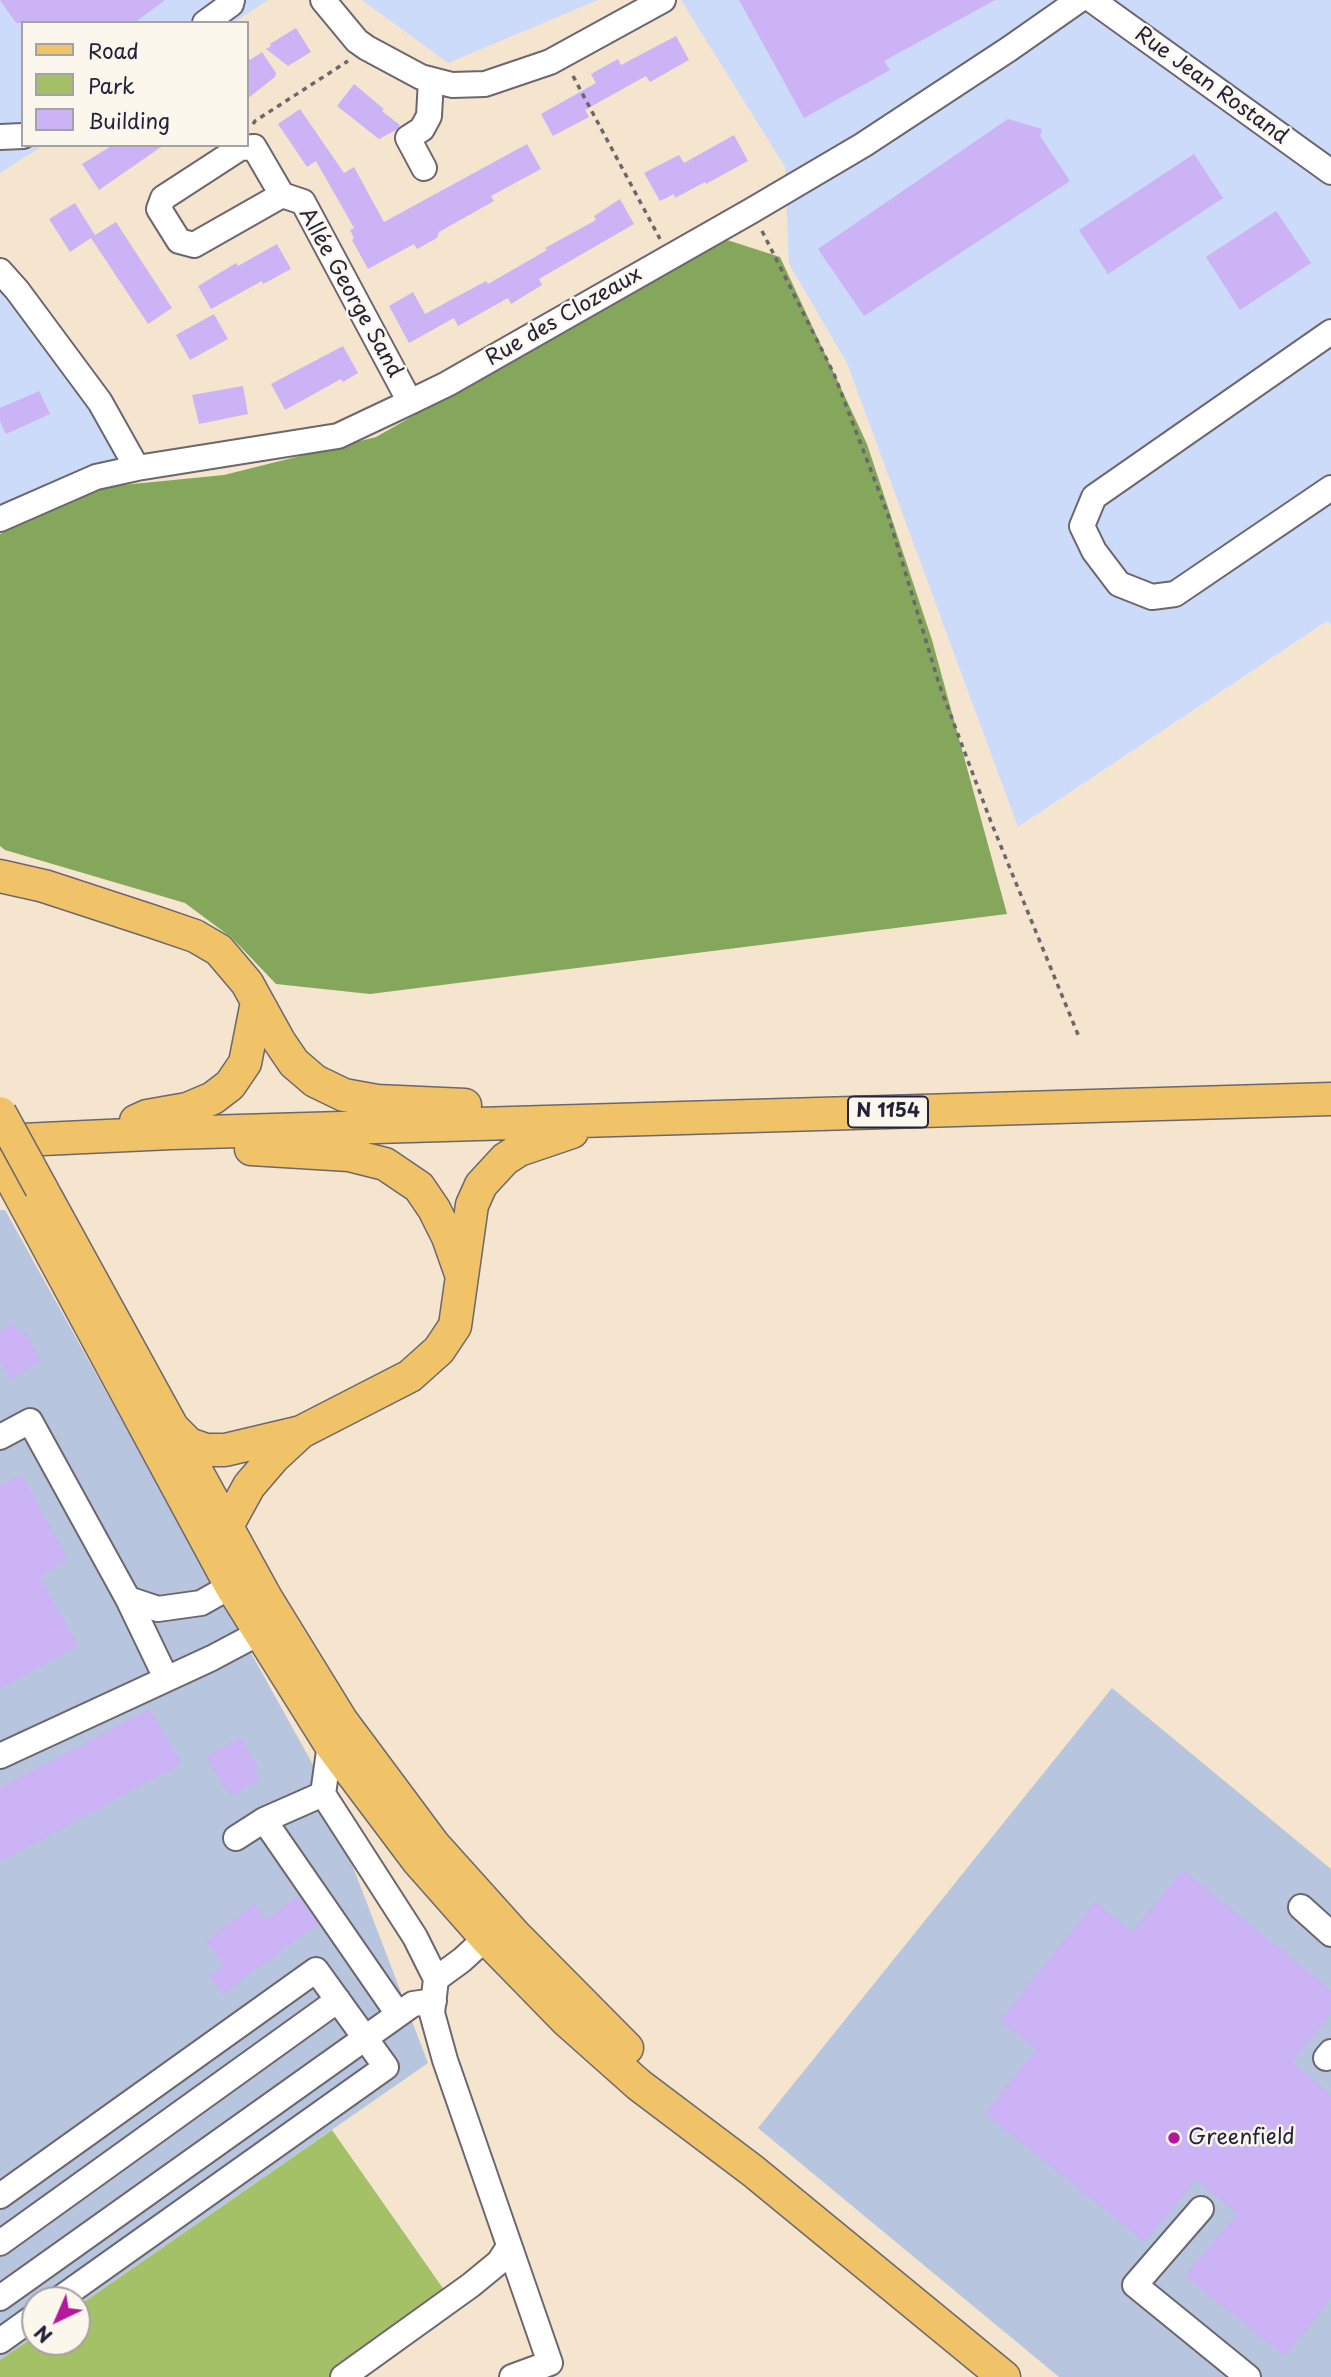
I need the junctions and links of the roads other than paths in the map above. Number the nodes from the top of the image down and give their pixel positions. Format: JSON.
{"nodes":[{"id":1,"x":232,"y":0,"type":"edge"},
{"id":2,"x":323,"y":0,"type":"edge"},
{"id":3,"x":663,"y":0,"type":"edge"},
{"id":4,"x":1079,"y":0,"type":"edge"},
{"id":5,"x":1092,"y":0,"type":"edge"},
{"id":6,"x":208,"y":21,"type":"edge"},
{"id":7,"x":431,"y":80,"type":"junction"},
{"id":8,"x":21,"y":136,"type":"edge"},
{"id":9,"x":0,"y":137,"type":"edge"},
{"id":10,"x":424,"y":168,"type":"dead end"},
{"id":11,"x":1331,"y":172,"type":"edge"},
{"id":12,"x":282,"y":195,"type":"junction"},
{"id":13,"x":0,"y":271,"type":"edge"},
{"id":14,"x":1331,"y":332,"type":"edge"},
{"id":15,"x":410,"y":402,"type":"junction"},
{"id":16,"x":137,"y":468,"type":"junction"},
{"id":17,"x":1331,"y":488,"type":"edge"},
{"id":18,"x":0,"y":519,"type":"edge"},
{"id":19,"x":0,"y":876,"type":"edge"},
{"id":20,"x":257,"y":1002,"type":"junction"},
{"id":21,"x":1331,"y":1099,"type":"edge"},
{"id":22,"x":0,"y":1113,"type":"edge"},
{"id":23,"x":606,"y":1121,"type":"junction"},
{"id":24,"x":488,"y":1124,"type":"junction"},
{"id":25,"x":171,"y":1133,"type":"junction"},
{"id":26,"x":101,"y":1137,"type":"junction"},
{"id":27,"x":0,"y":1141,"type":"edge"},
{"id":28,"x":0,"y":1158,"type":"edge"},
{"id":29,"x":29,"y":1189,"type":"junction"},
{"id":30,"x":462,"y":1277,"type":"junction"},
{"id":31,"x":175,"y":1430,"type":"junction"},
{"id":32,"x":302,"y":1432,"type":"junction"},
{"id":33,"x":0,"y":1437,"type":"edge"},
{"id":34,"x":225,"y":1450,"type":"junction"},
{"id":35,"x":195,"y":1484,"type":"junction"},
{"id":36,"x":249,"y":1486,"type":"junction"},
{"id":37,"x":227,"y":1526,"type":"junction"},
{"id":38,"x":231,"y":1586,"type":"junction"},
{"id":39,"x":266,"y":1598,"type":"junction"},
{"id":40,"x":128,"y":1599,"type":"junction"},
{"id":41,"x":259,"y":1633,"type":"junction"},
{"id":42,"x":166,"y":1678,"type":"junction"},
{"id":43,"x":330,"y":1744,"type":"junction"},
{"id":44,"x":0,"y":1756,"type":"edge"},
{"id":45,"x":323,"y":1794,"type":"junction"},
{"id":46,"x":264,"y":1820,"type":"junction"},
{"id":47,"x":236,"y":1838,"type":"dead end"},
{"id":48,"x":1301,"y":1906,"type":"dead end"},
{"id":49,"x":496,"y":1927,"type":"junction"},
{"id":50,"x":1331,"y":1934,"type":"edge"},
{"id":51,"x":435,"y":1990,"type":"junction"},
{"id":52,"x":338,"y":2000,"type":"junction"},
{"id":53,"x":398,"y":2014,"type":"junction"},
{"id":54,"x":365,"y":2038,"type":"junction"},
{"id":55,"x":0,"y":2196,"type":"edge"},
{"id":56,"x":1201,"y":2208,"type":"dead end"},
{"id":57,"x":0,"y":2243,"type":"edge"},
{"id":58,"x":508,"y":2248,"type":"junction"},
{"id":59,"x":78,"y":2286,"type":"edge"},
{"id":60,"x":0,"y":2298,"type":"edge"},
{"id":61,"x":21,"y":2326,"type":"edge"},
{"id":62,"x":0,"y":2341,"type":"edge"},
{"id":63,"x":343,"y":2377,"type":"edge"},
{"id":64,"x":512,"y":2377,"type":"edge"},
{"id":65,"x":1004,"y":2377,"type":"edge"},
{"id":66,"x":1248,"y":2377,"type":"edge"}],
"edges":[{"from":1,"to":6,"type":"street"},
{"from":2,"to":7,"type":"street"},
{"from":3,"to":7,"type":"street"},
{"from":4,"to":15,"type":"street","name":"Rue des Clozeaux"},
{"from":5,"to":11,"type":"street","name":"Rue Jean Rostand"},
{"from":7,"to":10,"type":"street"},
{"from":8,"to":9,"type":"street"},
{"from":12,"to":12,"type":"street","name":"Allée George Sand"},
{"from":12,"to":15,"type":"street","name":"Allée George Sand"},
{"from":13,"to":16,"type":"street"},
{"from":14,"to":17,"type":"street"},
{"from":15,"to":16,"type":"street","name":"Rue des Clozeaux"},
{"from":16,"to":18,"type":"street","name":"Rue des Clozeaux"},
{"from":19,"to":20,"type":"main road"},
{"from":20,"to":24,"type":"main road"},
{"from":20,"to":26,"type":"main road"},
{"from":21,"to":23,"type":"main road","number":"N 1154"},
{"from":22,"to":29,"type":"main road","bridge":true},
{"from":23,"to":24,"type":"main road","number":"N 1154"},
{"from":23,"to":30,"type":"main road"},
{"from":24,"to":25,"type":"main road","number":"N 1154"},
{"from":25,"to":26,"type":"main road","number":"N 1154"},
{"from":25,"to":30,"type":"main road"},
{"from":26,"to":27,"type":"main road","number":"N 1154"},
{"from":28,"to":29,"type":"main road"},
{"from":29,"to":31,"type":"main road"},
{"from":29,"to":35,"type":"main road"},
{"from":30,"to":32,"type":"main road"},
{"from":31,"to":34,"type":"main road"},
{"from":31,"to":35,"type":"main road"},
{"from":32,"to":34,"type":"main road"},
{"from":32,"to":36,"type":"main road"},
{"from":33,"to":40,"type":"street"},
{"from":34,"to":35,"type":"main road"},
{"from":35,"to":36,"type":"main road"},
{"from":35,"to":37,"type":"main road"},
{"from":35,"to":38,"type":"main road"},
{"from":36,"to":37,"type":"main road"},
{"from":37,"to":39,"type":"main road"},
{"from":38,"to":39,"type":"street"},
{"from":38,"to":40,"type":"street"},
{"from":38,"to":41,"type":"main road"},
{"from":39,"to":41,"type":"street"},
{"from":39,"to":49,"type":"main road"},
{"from":40,"to":42,"type":"street"},
{"from":41,"to":42,"type":"street"},
{"from":41,"to":43,"type":"main road"},
{"from":42,"to":44,"type":"street"},
{"from":43,"to":45,"type":"street"},
{"from":43,"to":49,"type":"main road"},
{"from":45,"to":46,"type":"street"},
{"from":45,"to":51,"type":"street"},
{"from":46,"to":47,"type":"street"},
{"from":46,"to":53,"type":"street"},
{"from":48,"to":50,"type":"street"},
{"from":49,"to":51,"type":"street"},
{"from":49,"to":65,"type":"main road"},
{"from":51,"to":53,"type":"street"},
{"from":51,"to":58,"type":"street"},
{"from":52,"to":54,"type":"street"},
{"from":52,"to":55,"type":"street"},
{"from":52,"to":57,"type":"street"},
{"from":53,"to":54,"type":"street"},
{"from":54,"to":59,"type":"street"},
{"from":54,"to":60,"type":"street"},
{"from":56,"to":66,"type":"street"},
{"from":58,"to":63,"type":"street"},
{"from":58,"to":64,"type":"street"},
{"from":61,"to":62,"type":"street"}]}
